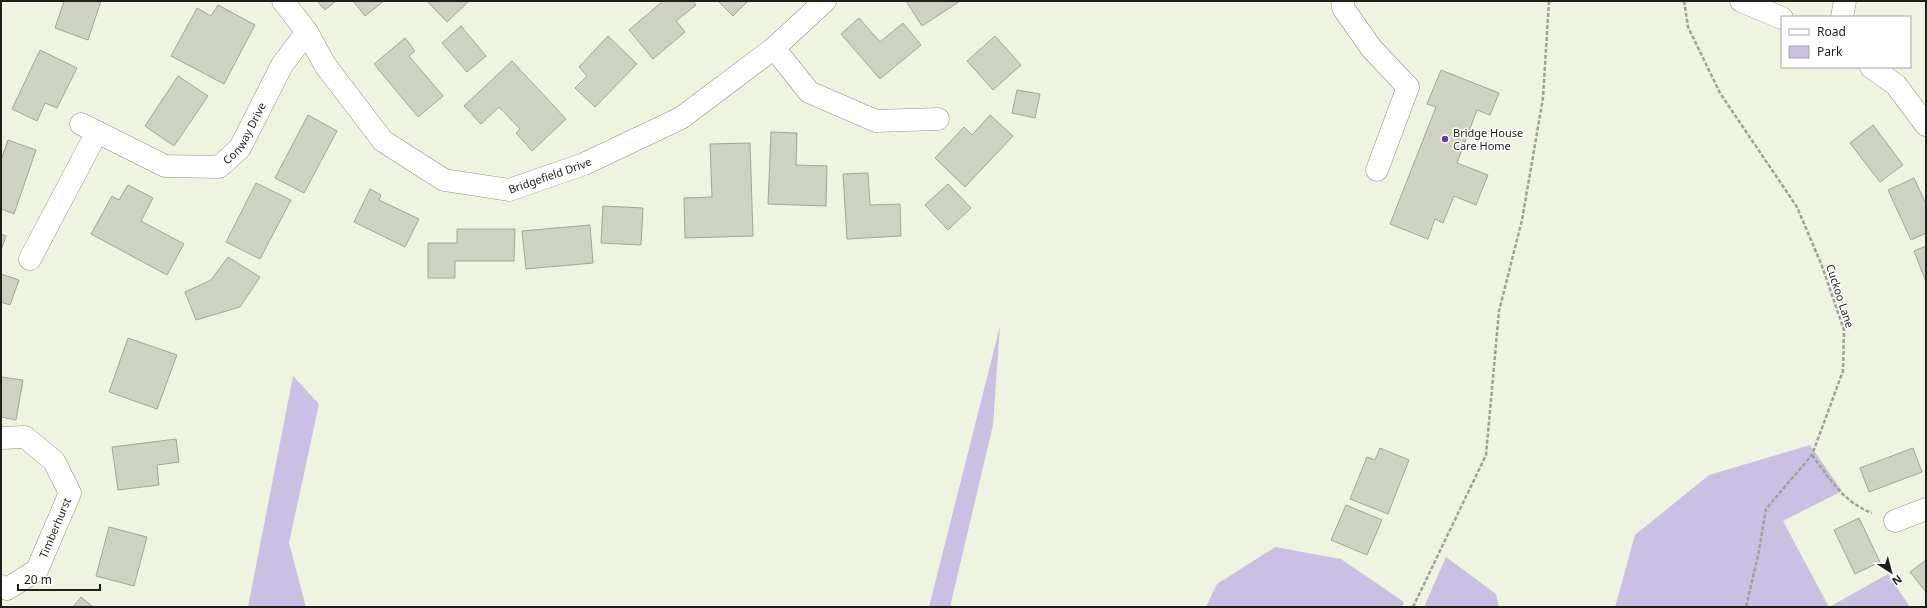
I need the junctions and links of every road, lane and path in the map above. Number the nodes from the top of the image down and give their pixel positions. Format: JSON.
{"nodes":[{"id":1,"x":284,"y":1,"type":"edge"},
{"id":2,"x":826,"y":1,"type":"edge"},
{"id":3,"x":1343,"y":1,"type":"edge"},
{"id":4,"x":1549,"y":1,"type":"edge"},
{"id":5,"x":1684,"y":1,"type":"edge"},
{"id":6,"x":1741,"y":1,"type":"edge"},
{"id":7,"x":1845,"y":1,"type":"edge"},
{"id":8,"x":1842,"y":16,"type":"edge"},
{"id":9,"x":1781,"y":18,"type":"edge"},
{"id":10,"x":307,"y":32,"type":"junction"},
{"id":11,"x":774,"y":48,"type":"junction"},
{"id":12,"x":1873,"y":68,"type":"edge"},
{"id":13,"x":938,"y":119,"type":"dead end"},
{"id":14,"x":1926,"y":125,"type":"edge"},
{"id":15,"x":1377,"y":170,"type":"dead end"},
{"id":16,"x":30,"y":259,"type":"dead end"},
{"id":17,"x":1,"y":438,"type":"edge"},
{"id":18,"x":1812,"y":455,"type":"junction"},
{"id":19,"x":1926,"y":509,"type":"edge"},
{"id":20,"x":1895,"y":521,"type":"joint"},
{"id":21,"x":1,"y":586,"type":"edge"},
{"id":22,"x":1413,"y":607,"type":"edge"},
{"id":23,"x":1746,"y":607,"type":"edge"}],
"edges":[{"from":1,"to":10,"type":"street","name":"Bridgefield Drive"},
{"from":2,"to":11,"type":"street","name":"Bridgefield Drive"},
{"from":3,"to":15,"type":"street"},
{"from":4,"to":22,"type":"path"},
{"from":5,"to":18,"type":"path","name":"Cuckoo Lane"},
{"from":6,"to":9,"type":"street"},
{"from":7,"to":8,"type":"street"},
{"from":10,"to":11,"type":"street","name":"Bridgefield Drive"},
{"from":10,"to":16,"type":"street","name":"Conway Drive"},
{"from":11,"to":13,"type":"street"},
{"from":12,"to":14,"type":"street"},
{"from":17,"to":21,"type":"street","name":"Timberhurst"},
{"from":18,"to":20,"type":"path"},
{"from":18,"to":23,"type":"path","name":"Cuckoo Lane"},
{"from":19,"to":20,"type":"street"}]}
